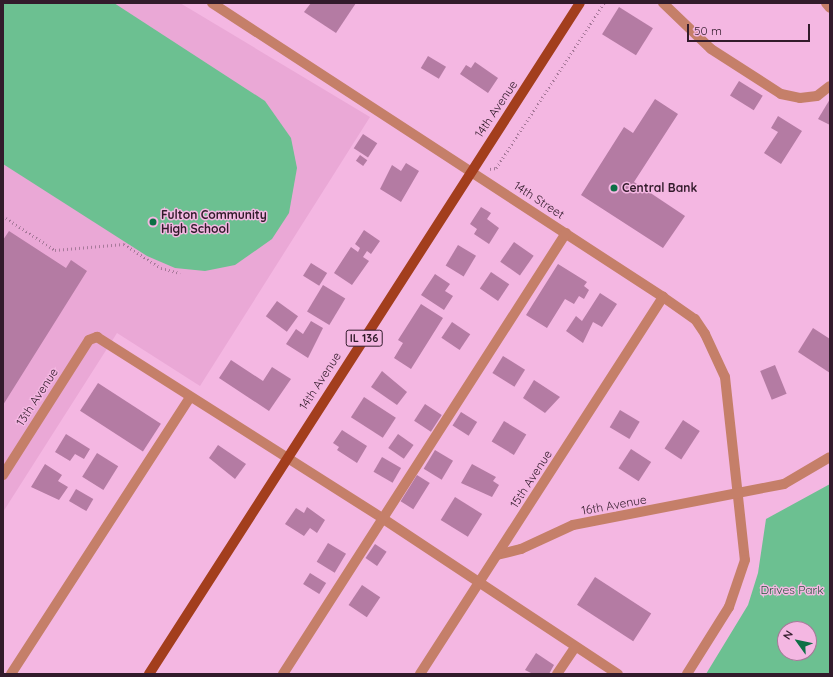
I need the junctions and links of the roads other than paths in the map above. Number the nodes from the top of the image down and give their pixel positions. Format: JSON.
{"nodes":[{"id":1,"x":212,"y":3,"type":"edge"},
{"id":2,"x":580,"y":3,"type":"edge"},
{"id":3,"x":663,"y":3,"type":"edge"},
{"id":4,"x":826,"y":3,"type":"edge"},
{"id":5,"x":830,"y":8,"type":"edge"},
{"id":6,"x":830,"y":86,"type":"edge"},
{"id":7,"x":470,"y":171,"type":"junction"},
{"id":8,"x":566,"y":233,"type":"junction"},
{"id":9,"x":663,"y":297,"type":"junction"},
{"id":10,"x":189,"y":399,"type":"junction"},
{"id":11,"x":830,"y":457,"type":"edge"},
{"id":12,"x":286,"y":459,"type":"junction"},
{"id":13,"x":3,"y":475,"type":"edge"},
{"id":14,"x":739,"y":496,"type":"junction"},
{"id":15,"x":382,"y":518,"type":"junction"},
{"id":16,"x":497,"y":554,"type":"junction"},
{"id":17,"x":478,"y":582,"type":"junction"},
{"id":18,"x":575,"y":647,"type":"junction"},
{"id":19,"x":11,"y":674,"type":"edge"},
{"id":20,"x":149,"y":674,"type":"edge"},
{"id":21,"x":283,"y":674,"type":"edge"},
{"id":22,"x":420,"y":674,"type":"edge"},
{"id":23,"x":557,"y":674,"type":"edge"},
{"id":24,"x":618,"y":674,"type":"edge"},
{"id":25,"x":687,"y":674,"type":"edge"}],
"edges":[{"from":1,"to":7,"type":"street","name":"14th Street"},
{"from":2,"to":7,"type":"main road","name":"14th Avenue","number":"IL 136"},
{"from":3,"to":6,"type":"street"},
{"from":4,"to":5,"type":"street"},
{"from":7,"to":8,"type":"street","name":"14th Street"},
{"from":7,"to":12,"type":"main road","name":"14th Avenue","number":"IL 136"},
{"from":8,"to":9,"type":"street","name":"14th Street"},
{"from":8,"to":15,"type":"street"},
{"from":9,"to":14,"type":"street","name":"14th Street"},
{"from":9,"to":16,"type":"street","name":"15th Avenue"},
{"from":10,"to":12,"type":"street"},
{"from":10,"to":13,"type":"street","name":"13th Avenue"},
{"from":10,"to":19,"type":"street"},
{"from":11,"to":14,"type":"street","name":"16th Avenue"},
{"from":12,"to":15,"type":"street"},
{"from":12,"to":20,"type":"main road","name":"14th Avenue","number":"IL 136"},
{"from":14,"to":16,"type":"street","name":"16th Avenue"},
{"from":14,"to":25,"type":"street"},
{"from":15,"to":17,"type":"street"},
{"from":15,"to":21,"type":"street"},
{"from":16,"to":17,"type":"street","name":"15th Avenue"},
{"from":17,"to":18,"type":"street"},
{"from":17,"to":22,"type":"street","name":"15th Avenue"},
{"from":18,"to":23,"type":"street"},
{"from":18,"to":24,"type":"street"}]}
